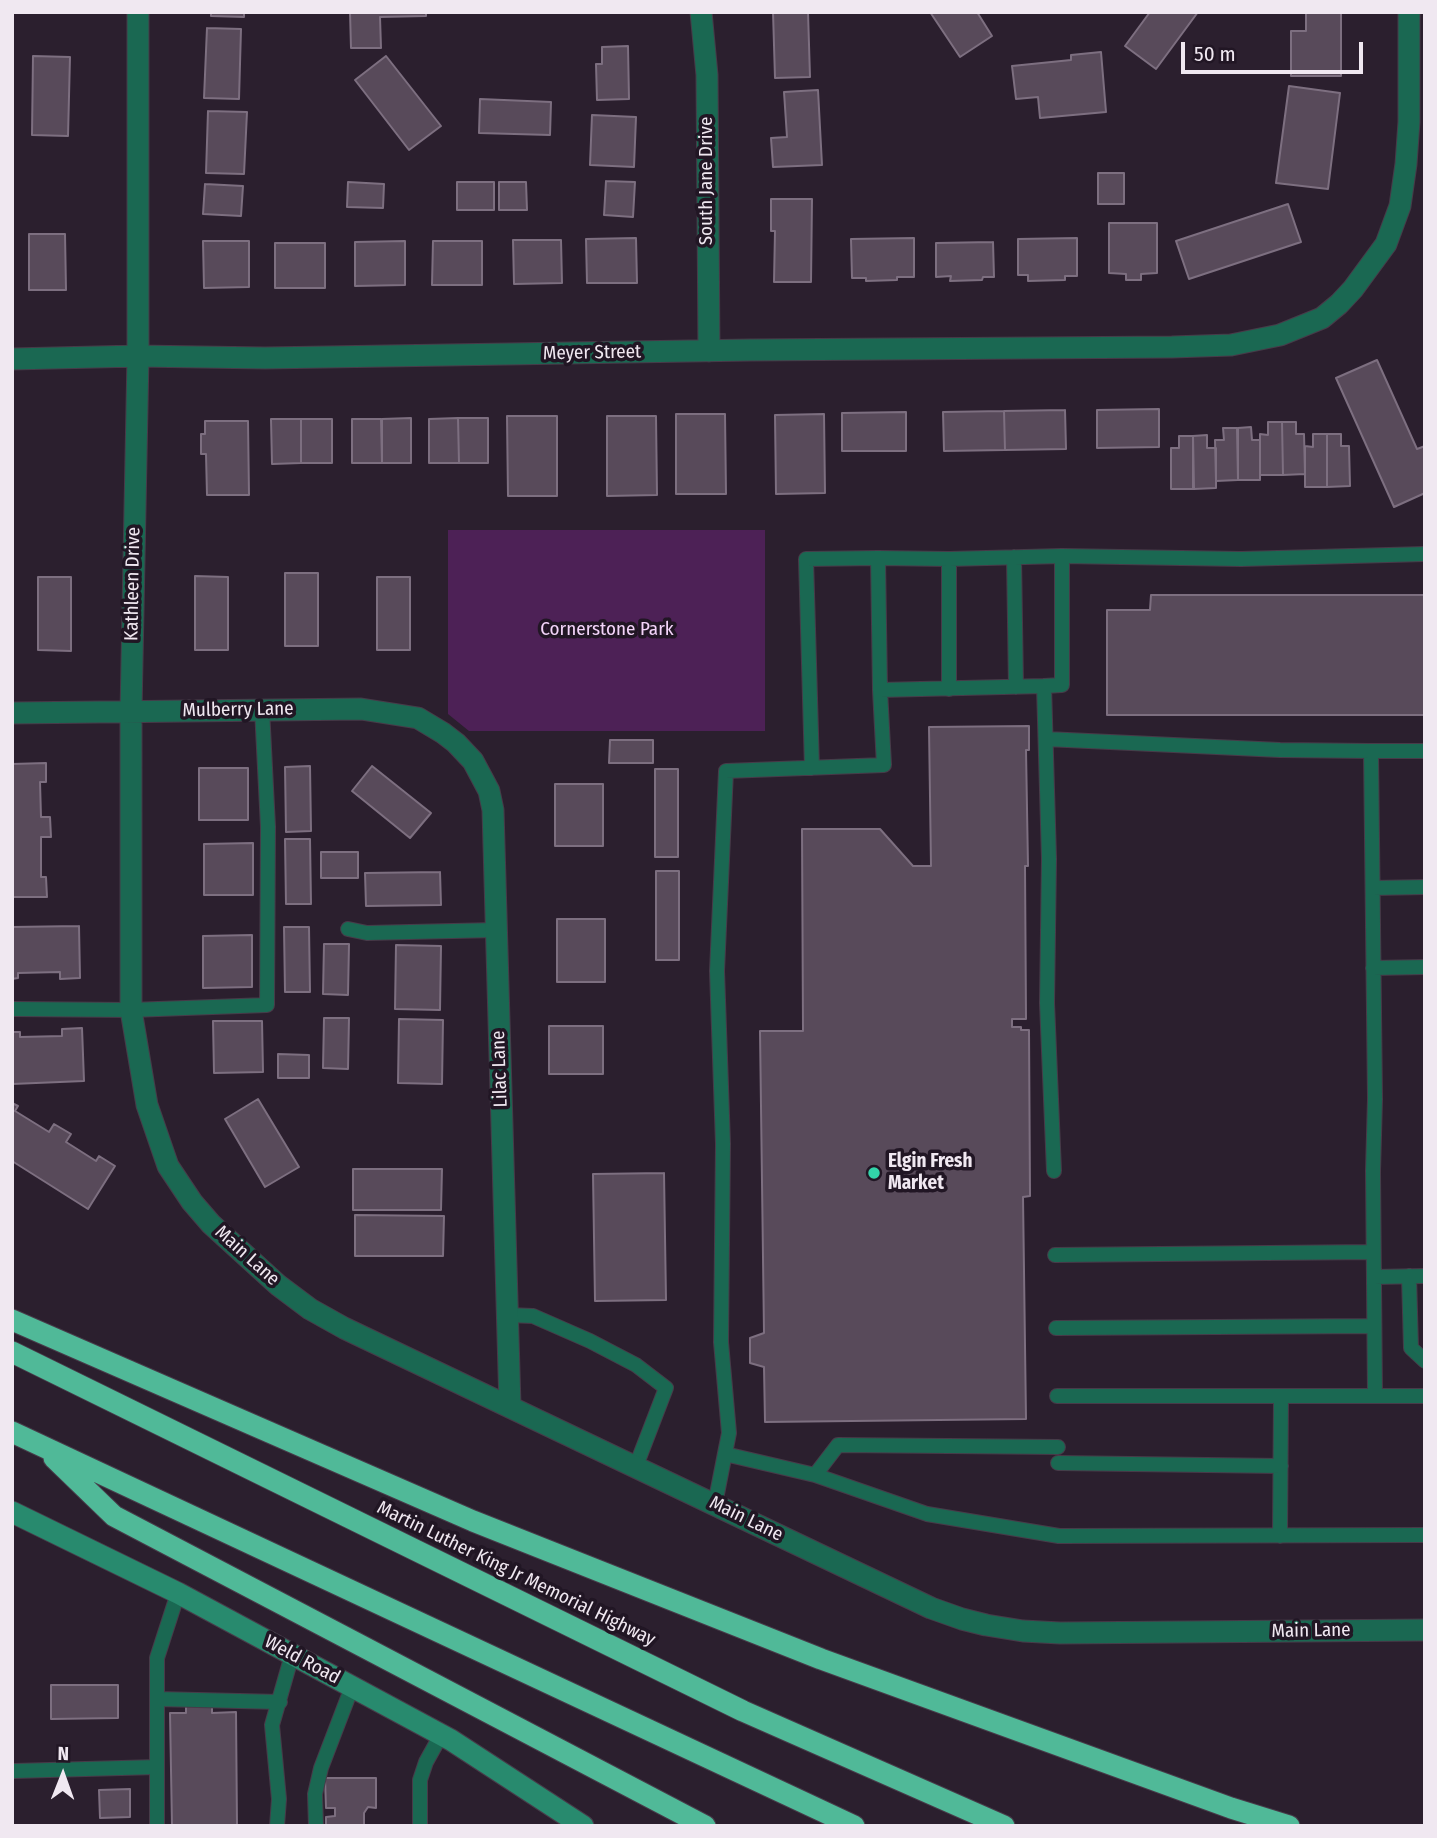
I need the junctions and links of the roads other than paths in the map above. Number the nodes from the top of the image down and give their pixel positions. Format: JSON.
{"nodes":[{"id":1,"x":138,"y":12,"type":"edge"},
{"id":2,"x":701,"y":12,"type":"edge"},
{"id":3,"x":1409,"y":12,"type":"edge"},
{"id":4,"x":709,"y":351,"type":"junction"},
{"id":5,"x":138,"y":356,"type":"junction"},
{"id":6,"x":12,"y":359,"type":"edge"},
{"id":7,"x":1425,"y":554,"type":"edge"},
{"id":8,"x":1062,"y":556,"type":"junction"},
{"id":9,"x":1014,"y":557,"type":"junction"},
{"id":10,"x":878,"y":558,"type":"junction"},
{"id":11,"x":949,"y":559,"type":"junction"},
{"id":12,"x":1044,"y":686,"type":"junction"},
{"id":13,"x":1016,"y":687,"type":"junction"},
{"id":14,"x":949,"y":689,"type":"junction"},
{"id":15,"x":880,"y":690,"type":"junction"},
{"id":16,"x":262,"y":709,"type":"junction"},
{"id":17,"x":131,"y":712,"type":"junction"},
{"id":18,"x":12,"y":713,"type":"edge"},
{"id":19,"x":1045,"y":739,"type":"junction"},
{"id":20,"x":456,"y":743,"type":"joint"},
{"id":21,"x":1371,"y":751,"type":"junction"},
{"id":22,"x":1425,"y":751,"type":"edge"},
{"id":23,"x":812,"y":768,"type":"junction"},
{"id":24,"x":1425,"y":887,"type":"edge"},
{"id":25,"x":1373,"y":888,"type":"junction"},
{"id":26,"x":348,"y":929,"type":"dead end"},
{"id":27,"x":496,"y":930,"type":"junction"},
{"id":28,"x":1425,"y":967,"type":"edge"},
{"id":29,"x":1373,"y":968,"type":"junction"},
{"id":30,"x":12,"y":1009,"type":"edge"},
{"id":31,"x":131,"y":1010,"type":"junction"},
{"id":32,"x":163,"y":1152,"type":"joint"},
{"id":33,"x":1054,"y":1171,"type":"dead end"},
{"id":34,"x":1373,"y":1252,"type":"junction"},
{"id":35,"x":1055,"y":1255,"type":"dead end"},
{"id":36,"x":1409,"y":1276,"type":"junction"},
{"id":37,"x":1425,"y":1276,"type":"edge"},
{"id":38,"x":1374,"y":1277,"type":"junction"},
{"id":39,"x":508,"y":1315,"type":"junction"},
{"id":40,"x":12,"y":1320,"type":"edge"},
{"id":41,"x":1374,"y":1326,"type":"junction"},
{"id":42,"x":1056,"y":1328,"type":"dead end"},
{"id":43,"x":12,"y":1353,"type":"edge"},
{"id":44,"x":1425,"y":1362,"type":"edge"},
{"id":45,"x":1057,"y":1396,"type":"dead end"},
{"id":46,"x":1374,"y":1396,"type":"junction"},
{"id":47,"x":1425,"y":1396,"type":"edge"},
{"id":48,"x":1282,"y":1397,"type":"junction"},
{"id":49,"x":510,"y":1406,"type":"junction"},
{"id":50,"x":12,"y":1432,"type":"edge"},
{"id":51,"x":42,"y":1446,"type":"junction"},
{"id":52,"x":1058,"y":1447,"type":"dead end"},
{"id":53,"x":725,"y":1454,"type":"junction"},
{"id":54,"x":1058,"y":1463,"type":"dead end"},
{"id":55,"x":636,"y":1466,"type":"junction"},
{"id":56,"x":1281,"y":1466,"type":"junction"},
{"id":57,"x":815,"y":1475,"type":"junction"},
{"id":58,"x":715,"y":1504,"type":"junction"},
{"id":59,"x":12,"y":1512,"type":"edge"},
{"id":60,"x":1425,"y":1535,"type":"edge"},
{"id":61,"x":1280,"y":1536,"type":"junction"},
{"id":62,"x":178,"y":1593,"type":"junction"},
{"id":63,"x":1425,"y":1630,"type":"edge"},
{"id":64,"x":292,"y":1655,"type":"junction"},
{"id":65,"x":352,"y":1687,"type":"junction"},
{"id":66,"x":157,"y":1699,"type":"junction"},
{"id":67,"x":280,"y":1702,"type":"junction"},
{"id":68,"x":441,"y":1735,"type":"junction"},
{"id":69,"x":157,"y":1767,"type":"junction"},
{"id":70,"x":15,"y":1771,"type":"dead end"},
{"id":71,"x":156,"y":1826,"type":"edge"},
{"id":72,"x":277,"y":1826,"type":"edge"},
{"id":73,"x":316,"y":1826,"type":"edge"},
{"id":74,"x":420,"y":1826,"type":"edge"},
{"id":75,"x":583,"y":1826,"type":"edge"},
{"id":76,"x":705,"y":1826,"type":"edge"},
{"id":77,"x":854,"y":1826,"type":"edge"},
{"id":78,"x":1004,"y":1826,"type":"edge"},
{"id":79,"x":1289,"y":1826,"type":"edge"}],
"edges":[{"from":1,"to":5,"type":"street","name":"Kathleen Drive"},
{"from":2,"to":4,"type":"street","name":"South Jane Drive"},
{"from":3,"to":4,"type":"street","name":"Meyer Street"},
{"from":4,"to":5,"type":"street","name":"Meyer Street"},
{"from":5,"to":6,"type":"street","name":"Meyer Street"},
{"from":5,"to":17,"type":"street","name":"Kathleen Drive"},
{"from":7,"to":8,"type":"lane"},
{"from":8,"to":9,"type":"lane"},
{"from":8,"to":12,"type":"lane"},
{"from":9,"to":11,"type":"lane"},
{"from":9,"to":13,"type":"lane"},
{"from":10,"to":11,"type":"lane"},
{"from":10,"to":15,"type":"lane"},
{"from":10,"to":23,"type":"lane"},
{"from":11,"to":14,"type":"lane"},
{"from":12,"to":13,"type":"lane"},
{"from":12,"to":19,"type":"lane"},
{"from":13,"to":14,"type":"lane"},
{"from":14,"to":15,"type":"lane"},
{"from":15,"to":23,"type":"lane"},
{"from":16,"to":17,"type":"street","name":"Mulberry Lane"},
{"from":16,"to":20,"type":"street","name":"Mulberry Lane"},
{"from":16,"to":31,"type":"lane"},
{"from":17,"to":18,"type":"street","name":"Mulberry Lane"},
{"from":17,"to":31,"type":"street","name":"Kathleen Drive"},
{"from":19,"to":21,"type":"lane"},
{"from":19,"to":33,"type":"lane"},
{"from":20,"to":27,"type":"street","name":"Lilac Lane"},
{"from":21,"to":22,"type":"lane"},
{"from":21,"to":25,"type":"lane"},
{"from":23,"to":53,"type":"lane"},
{"from":24,"to":25,"type":"lane"},
{"from":25,"to":29,"type":"lane"},
{"from":26,"to":27,"type":"lane"},
{"from":27,"to":39,"type":"street","name":"Lilac Lane"},
{"from":28,"to":29,"type":"lane"},
{"from":29,"to":34,"type":"lane"},
{"from":30,"to":31,"type":"lane"},
{"from":31,"to":32,"type":"street","name":"Kathleen Drive"},
{"from":32,"to":49,"type":"street","name":"Main Lane"},
{"from":34,"to":35,"type":"lane"},
{"from":34,"to":38,"type":"lane"},
{"from":36,"to":37,"type":"lane"},
{"from":36,"to":38,"type":"lane"},
{"from":36,"to":44,"type":"lane"},
{"from":38,"to":41,"type":"lane"},
{"from":39,"to":49,"type":"street","name":"Lilac Lane"},
{"from":39,"to":55,"type":"lane"},
{"from":40,"to":79,"type":"highway"},
{"from":41,"to":42,"type":"lane"},
{"from":41,"to":46,"type":"lane"},
{"from":43,"to":78,"type":"highway","name":"Martin Luther King Jr Memorial Highway"},
{"from":45,"to":48,"type":"lane"},
{"from":46,"to":47,"type":"lane"},
{"from":46,"to":48,"type":"lane"},
{"from":48,"to":56,"type":"lane"},
{"from":49,"to":55,"type":"street","name":"Main Lane"},
{"from":50,"to":51,"type":"highway"},
{"from":51,"to":76,"type":"highway"},
{"from":51,"to":77,"type":"highway"},
{"from":52,"to":57,"type":"lane"},
{"from":53,"to":57,"type":"lane"},
{"from":53,"to":58,"type":"lane"},
{"from":54,"to":56,"type":"lane"},
{"from":55,"to":58,"type":"street","name":"Main Lane"},
{"from":56,"to":61,"type":"lane"},
{"from":57,"to":61,"type":"lane"},
{"from":58,"to":63,"type":"street","name":"Main Lane"},
{"from":59,"to":62,"type":"street","name":"Weld Road"},
{"from":60,"to":61,"type":"lane"},
{"from":62,"to":64,"type":"street","name":"Weld Road"},
{"from":62,"to":66,"type":"lane"},
{"from":64,"to":65,"type":"street","name":"Weld Road"},
{"from":64,"to":67,"type":"lane"},
{"from":65,"to":68,"type":"street","name":"Weld Road"},
{"from":65,"to":73,"type":"lane"},
{"from":66,"to":67,"type":"lane"},
{"from":66,"to":69,"type":"lane"},
{"from":67,"to":72,"type":"lane"},
{"from":68,"to":74,"type":"lane"},
{"from":68,"to":75,"type":"street","name":"Weld Road"},
{"from":69,"to":70,"type":"lane"},
{"from":69,"to":71,"type":"lane"}]}
